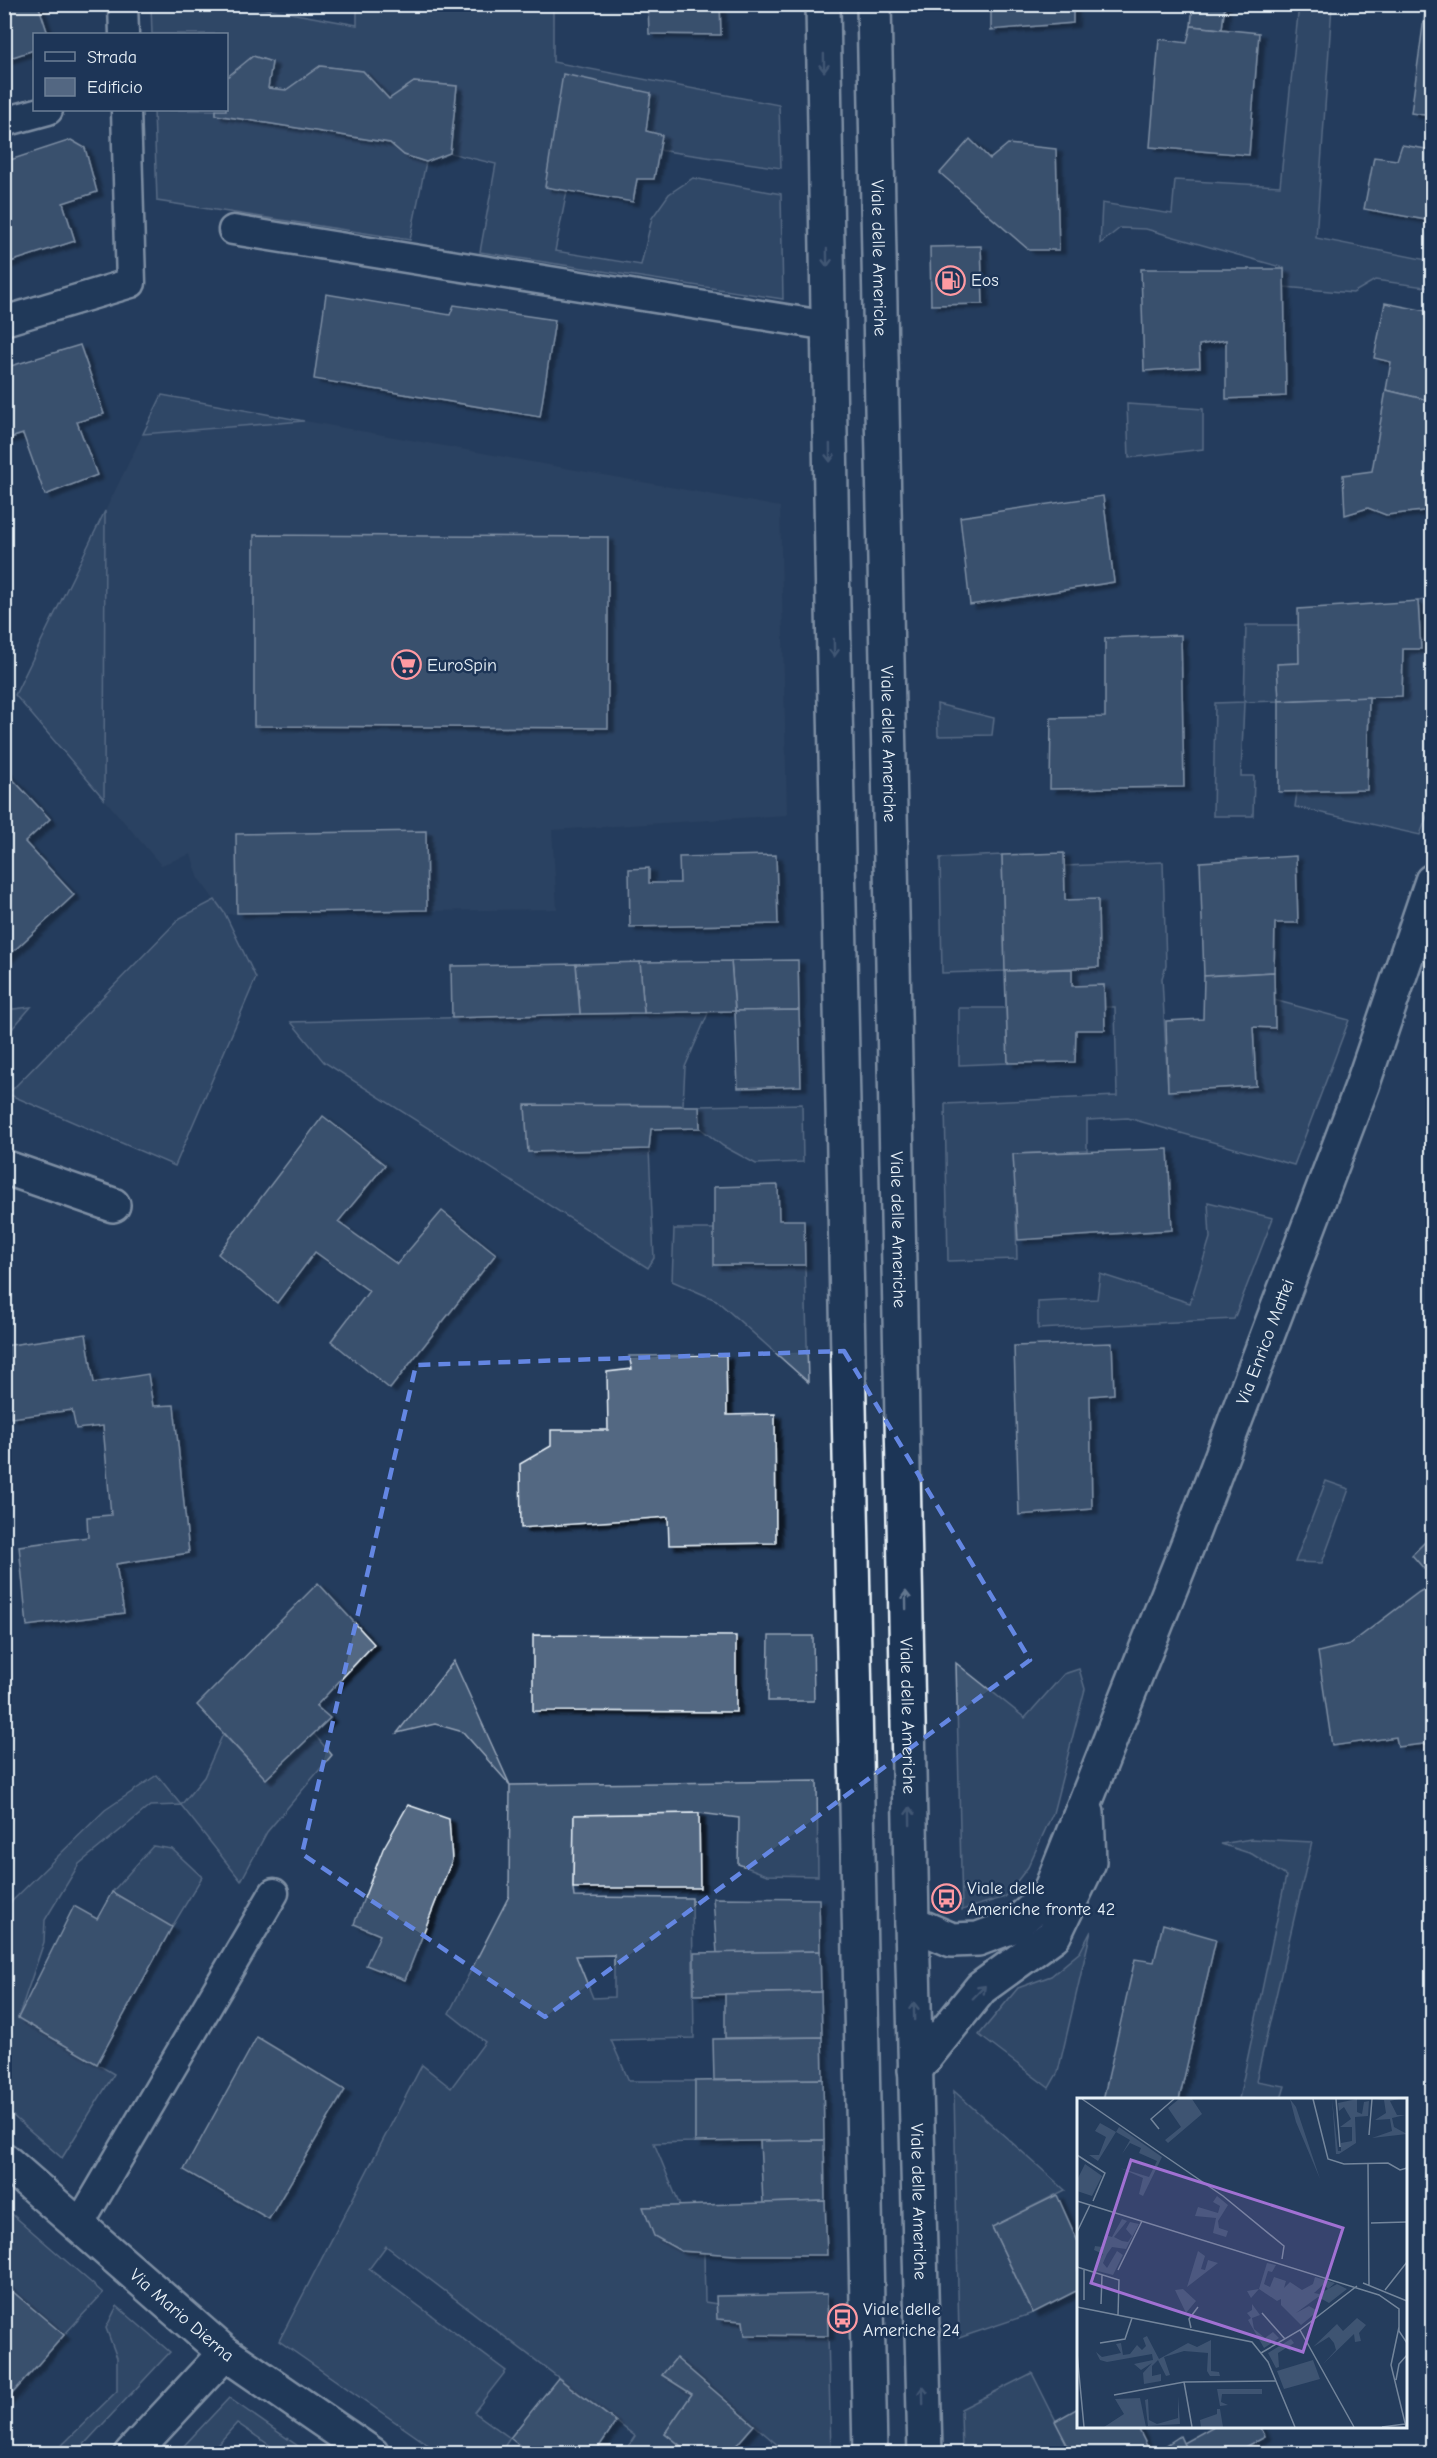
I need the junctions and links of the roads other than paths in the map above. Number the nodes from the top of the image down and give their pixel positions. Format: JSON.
{"nodes":[{"id":1,"x":123,"y":4,"type":"edge"},
{"id":2,"x":823,"y":4,"type":"edge"},
{"id":3,"x":874,"y":4,"type":"edge"},
{"id":4,"x":124,"y":33,"type":"edge"},
{"id":5,"x":44,"y":111,"type":"edge"},
{"id":6,"x":126,"y":111,"type":"edge"},
{"id":7,"x":4,"y":122,"type":"edge"},
{"id":8,"x":233,"y":230,"type":"dead end"},
{"id":9,"x":4,"y":321,"type":"edge"},
{"id":10,"x":829,"y":326,"type":"junction"},
{"id":11,"x":1432,"y":881,"type":"edge"},
{"id":12,"x":4,"y":1167,"type":"edge"},
{"id":13,"x":113,"y":1205,"type":"dead end"},
{"id":14,"x":1087,"y":1798,"type":"junction"},
{"id":15,"x":274,"y":1893,"type":"dead end"},
{"id":16,"x":912,"y":1923,"type":"junction"},
{"id":17,"x":915,"y":2070,"type":"junction"},
{"id":18,"x":4,"y":2160,"type":"edge"},
{"id":19,"x":79,"y":2225,"type":"junction"},
{"id":20,"x":225,"y":2353,"type":"junction"},
{"id":21,"x":131,"y":2454,"type":"edge"},
{"id":22,"x":372,"y":2454,"type":"edge"},
{"id":23,"x":870,"y":2454,"type":"edge"},
{"id":24,"x":925,"y":2454,"type":"edge"}],
"edges":[{"from":1,"to":4,"type":"lane"},
{"from":2,"to":10,"type":"main road","one_way":true},
{"from":16,"to":3,"type":"main road","name":"Viale delle Americhe","one_way":true},
{"from":5,"to":7,"type":"lane"},
{"from":6,"to":9,"type":"lane"},
{"from":8,"to":10,"type":"lane"},
{"from":10,"to":23,"type":"main road","one_way":true},
{"from":11,"to":14,"type":"main road","name":"Via Enrico Mattei"},
{"from":12,"to":13,"type":"main road"},
{"from":14,"to":16,"type":"main road","name":"Via Enrico Mattei"},
{"from":17,"to":14,"type":"main road","one_way":true},
{"from":15,"to":19,"type":"lane"},
{"from":17,"to":16,"type":"main road","name":"Viale delle Americhe","one_way":true},
{"from":24,"to":17,"type":"main road","name":"Viale delle Americhe","one_way":true},
{"from":18,"to":19,"type":"main road","name":"Via Mario Dierna"},
{"from":19,"to":20,"type":"main road","name":"Via Mario Dierna"},
{"from":20,"to":21,"type":"main road"},
{"from":20,"to":22,"type":"main road","name":"Via Mario Dierna"}]}
